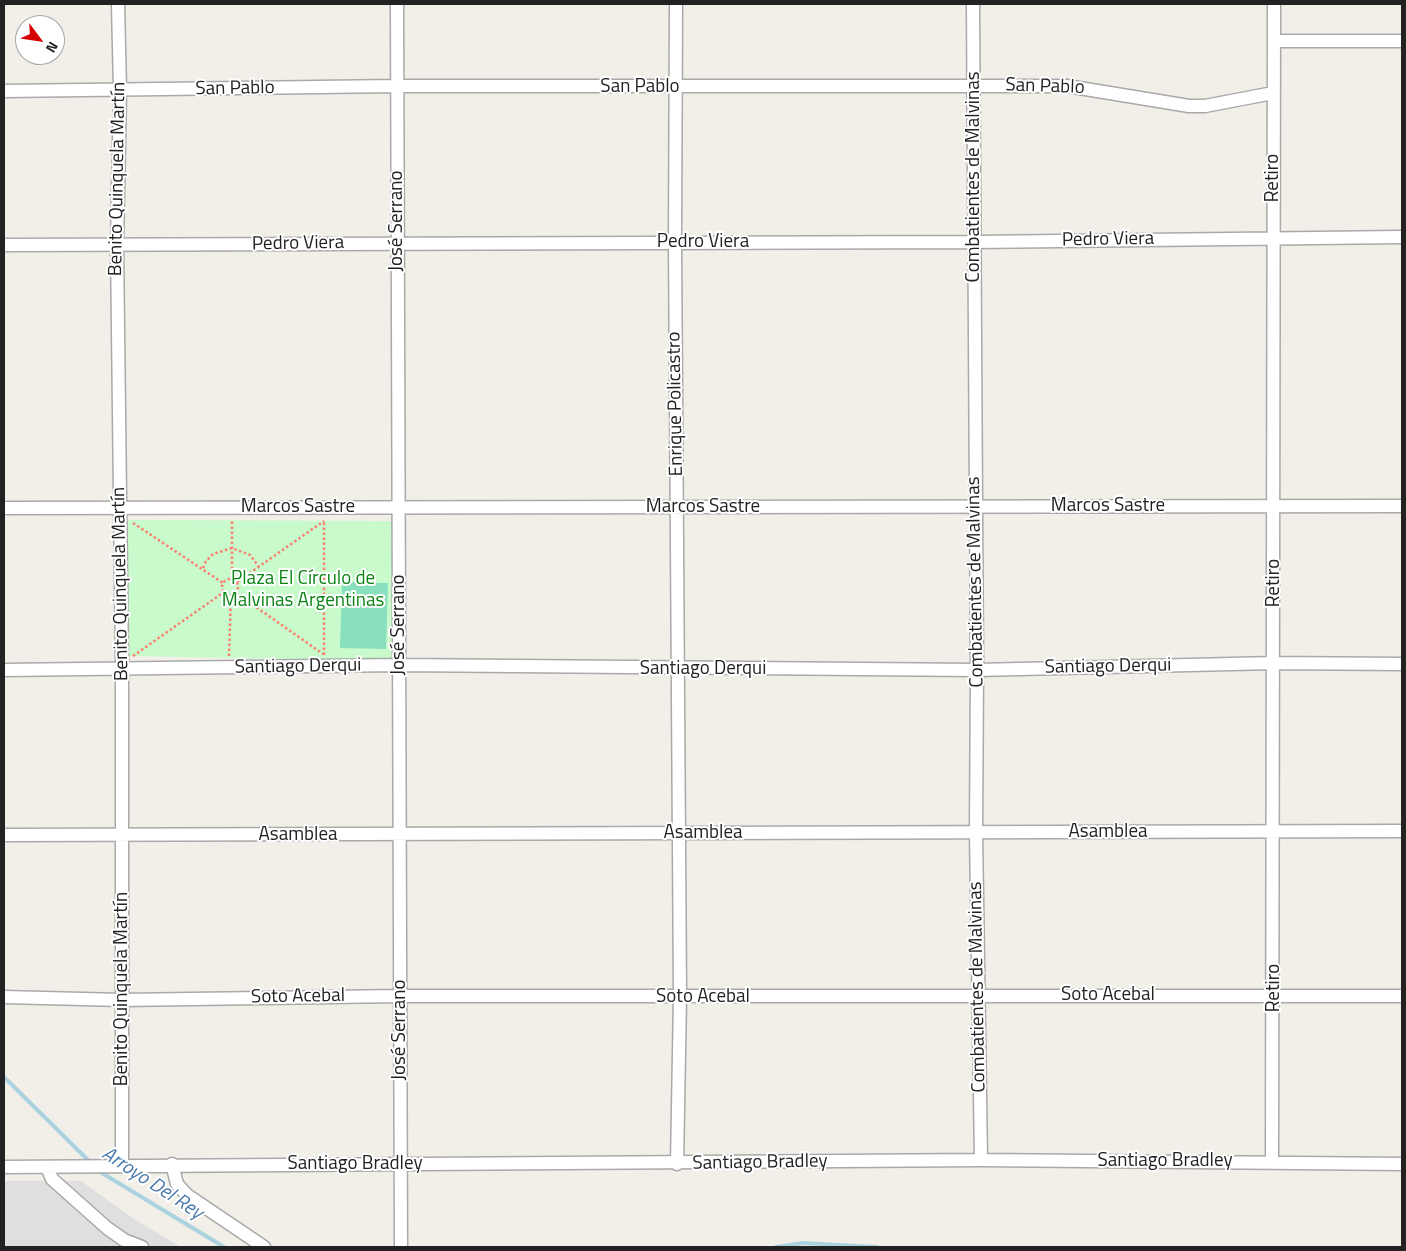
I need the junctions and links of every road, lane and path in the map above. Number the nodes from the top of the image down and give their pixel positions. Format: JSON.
{"nodes":[{"id":1,"x":118,"y":4,"type":"edge"},
{"id":2,"x":397,"y":4,"type":"edge"},
{"id":3,"x":676,"y":4,"type":"edge"},
{"id":4,"x":973,"y":4,"type":"edge"},
{"id":5,"x":1274,"y":4,"type":"edge"},
{"id":6,"x":1402,"y":40,"type":"edge"},
{"id":7,"x":1274,"y":41,"type":"junction"},
{"id":8,"x":974,"y":85,"type":"junction"},
{"id":9,"x":397,"y":86,"type":"junction"},
{"id":10,"x":676,"y":87,"type":"junction"},
{"id":11,"x":120,"y":90,"type":"junction"},
{"id":12,"x":4,"y":91,"type":"edge"},
{"id":13,"x":1273,"y":93,"type":"junction"},
{"id":14,"x":1402,"y":237,"type":"edge"},
{"id":15,"x":1274,"y":238,"type":"junction"},
{"id":16,"x":675,"y":242,"type":"junction"},
{"id":17,"x":974,"y":242,"type":"junction"},
{"id":18,"x":398,"y":243,"type":"junction"},
{"id":19,"x":4,"y":245,"type":"edge"},
{"id":20,"x":116,"y":245,"type":"junction"},
{"id":21,"x":1274,"y":505,"type":"junction"},
{"id":22,"x":324,"y":506,"type":"junction"},
{"id":23,"x":975,"y":506,"type":"junction"},
{"id":24,"x":1402,"y":506,"type":"edge"},
{"id":25,"x":232,"y":507,"type":"junction"},
{"id":26,"x":399,"y":507,"type":"junction"},
{"id":27,"x":4,"y":508,"type":"edge"},
{"id":28,"x":677,"y":508,"type":"junction"},
{"id":29,"x":120,"y":514,"type":"junction"},
{"id":30,"x":324,"y":521,"type":"junction"},
{"id":31,"x":232,"y":548,"type":"junction"},
{"id":32,"x":259,"y":567,"type":"junction"},
{"id":33,"x":203,"y":568,"type":"junction"},
{"id":34,"x":232,"y":578,"type":"junction"},
{"id":35,"x":223,"y":582,"type":"junction"},
{"id":36,"x":237,"y":582,"type":"junction"},
{"id":37,"x":224,"y":592,"type":"junction"},
{"id":38,"x":236,"y":593,"type":"junction"},
{"id":39,"x":231,"y":595,"type":"junction"},
{"id":40,"x":324,"y":661,"type":"junction"},
{"id":41,"x":1274,"y":663,"type":"junction"},
{"id":42,"x":1402,"y":664,"type":"edge"},
{"id":43,"x":399,"y":666,"type":"junction"},
{"id":44,"x":122,"y":667,"type":"junction"},
{"id":45,"x":228,"y":668,"type":"junction"},
{"id":46,"x":677,"y":669,"type":"junction"},
{"id":47,"x":4,"y":670,"type":"edge"},
{"id":48,"x":977,"y":670,"type":"junction"},
{"id":49,"x":1274,"y":831,"type":"junction"},
{"id":50,"x":1402,"y":831,"type":"edge"},
{"id":51,"x":678,"y":832,"type":"junction"},
{"id":52,"x":976,"y":832,"type":"junction"},
{"id":53,"x":400,"y":834,"type":"junction"},
{"id":54,"x":4,"y":835,"type":"edge"},
{"id":55,"x":121,"y":835,"type":"junction"},
{"id":56,"x":978,"y":994,"type":"junction"},
{"id":57,"x":400,"y":996,"type":"junction"},
{"id":58,"x":1274,"y":996,"type":"junction"},
{"id":59,"x":1402,"y":996,"type":"edge"},
{"id":60,"x":4,"y":997,"type":"edge"},
{"id":61,"x":680,"y":998,"type":"junction"},
{"id":62,"x":122,"y":1000,"type":"junction"},
{"id":63,"x":981,"y":1160,"type":"junction"},
{"id":64,"x":1272,"y":1162,"type":"junction"},
{"id":65,"x":172,"y":1164,"type":"junction"},
{"id":66,"x":401,"y":1164,"type":"junction"},
{"id":67,"x":676,"y":1164,"type":"junction"},
{"id":68,"x":1402,"y":1164,"type":"edge"},
{"id":69,"x":120,"y":1165,"type":"junction"},
{"id":70,"x":4,"y":1167,"type":"edge"},
{"id":71,"x":48,"y":1167,"type":"junction"},
{"id":72,"x":142,"y":1247,"type":"edge"},
{"id":73,"x":264,"y":1247,"type":"edge"},
{"id":74,"x":401,"y":1247,"type":"edge"}],
"edges":[{"from":1,"to":11,"type":"street","name":"Benito Quinquela Martín"},
{"from":2,"to":9,"type":"street","name":"José Serrano"},
{"from":3,"to":10,"type":"street","name":"Enrique Policastro"},
{"from":4,"to":8,"type":"street","name":"Combatientes de Malvinas"},
{"from":5,"to":7,"type":"street","name":"Retiro"},
{"from":6,"to":7,"type":"street"},
{"from":7,"to":13,"type":"street","name":"Retiro"},
{"from":8,"to":10,"type":"street","name":"San Pablo"},
{"from":8,"to":13,"type":"street","name":"San Pablo"},
{"from":8,"to":17,"type":"street","name":"Combatientes de Malvinas"},
{"from":9,"to":10,"type":"street","name":"San Pablo"},
{"from":9,"to":11,"type":"street","name":"San Pablo"},
{"from":9,"to":18,"type":"street","name":"José Serrano"},
{"from":10,"to":16,"type":"street","name":"Enrique Policastro"},
{"from":11,"to":12,"type":"street","name":"San Pablo"},
{"from":11,"to":20,"type":"street","name":"Benito Quinquela Martín"},
{"from":13,"to":15,"type":"street","name":"Retiro"},
{"from":14,"to":15,"type":"street","name":"Pedro Viera"},
{"from":15,"to":17,"type":"street","name":"Pedro Viera"},
{"from":15,"to":21,"type":"street","name":"Retiro"},
{"from":16,"to":17,"type":"street","name":"Pedro Viera"},
{"from":16,"to":18,"type":"street","name":"Pedro Viera"},
{"from":16,"to":28,"type":"street","name":"Enrique Policastro"},
{"from":17,"to":23,"type":"street","name":"Combatientes de Malvinas"},
{"from":18,"to":20,"type":"street","name":"Pedro Viera"},
{"from":18,"to":26,"type":"street","name":"José Serrano"},
{"from":19,"to":20,"type":"street","name":"Pedro Viera"},
{"from":20,"to":29,"type":"street","name":"Benito Quinquela Martín"},
{"from":21,"to":23,"type":"street","name":"Marcos Sastre"},
{"from":21,"to":24,"type":"street","name":"Marcos Sastre"},
{"from":21,"to":41,"type":"street","name":"Retiro"},
{"from":22,"to":25,"type":"street","name":"Marcos Sastre"},
{"from":22,"to":26,"type":"street","name":"Marcos Sastre"},
{"from":22,"to":30,"type":"path"},
{"from":23,"to":28,"type":"street","name":"Marcos Sastre"},
{"from":23,"to":48,"type":"street","name":"Combatientes de Malvinas"},
{"from":25,"to":29,"type":"street","name":"Marcos Sastre"},
{"from":25,"to":31,"type":"path"},
{"from":26,"to":28,"type":"street","name":"Marcos Sastre"},
{"from":26,"to":43,"type":"street","name":"José Serrano"},
{"from":27,"to":29,"type":"street","name":"Marcos Sastre"},
{"from":28,"to":46,"type":"street","name":"Enrique Policastro"},
{"from":29,"to":33,"type":"path"},
{"from":29,"to":44,"type":"street","name":"Benito Quinquela Martín"},
{"from":30,"to":32,"type":"path"},
{"from":30,"to":40,"type":"path"},
{"from":31,"to":32,"type":"path"},
{"from":31,"to":33,"type":"path"},
{"from":31,"to":34,"type":"path"},
{"from":32,"to":36,"type":"path"},
{"from":33,"to":35,"type":"path"},
{"from":34,"to":35,"type":"path"},
{"from":34,"to":36,"type":"path"},
{"from":35,"to":37,"type":"path"},
{"from":36,"to":38,"type":"path"},
{"from":37,"to":39,"type":"path"},
{"from":37,"to":44,"type":"path"},
{"from":38,"to":39,"type":"path"},
{"from":38,"to":40,"type":"path"},
{"from":39,"to":45,"type":"path"},
{"from":40,"to":43,"type":"street","name":"Santiago Derqui"},
{"from":40,"to":45,"type":"street","name":"Santiago Derqui"},
{"from":41,"to":42,"type":"street","name":"Santiago Derqui"},
{"from":41,"to":48,"type":"street","name":"Santiago Derqui"},
{"from":41,"to":49,"type":"street","name":"Retiro"},
{"from":43,"to":46,"type":"street","name":"Santiago Derqui"},
{"from":43,"to":53,"type":"street","name":"José Serrano"},
{"from":44,"to":45,"type":"street","name":"Santiago Derqui"},
{"from":44,"to":47,"type":"street","name":"Santiago Derqui"},
{"from":44,"to":55,"type":"street","name":"Benito Quinquela Martín"},
{"from":46,"to":48,"type":"street","name":"Santiago Derqui"},
{"from":46,"to":51,"type":"street","name":"Enrique Policastro"},
{"from":48,"to":52,"type":"street","name":"Combatientes de Malvinas"},
{"from":49,"to":50,"type":"street","name":"Asamblea"},
{"from":49,"to":52,"type":"street","name":"Asamblea"},
{"from":49,"to":58,"type":"street","name":"Retiro"},
{"from":51,"to":52,"type":"street","name":"Asamblea"},
{"from":51,"to":53,"type":"street","name":"Asamblea"},
{"from":51,"to":61,"type":"street","name":"Enrique Policastro"},
{"from":52,"to":56,"type":"street","name":"Combatientes de Malvinas"},
{"from":53,"to":55,"type":"street","name":"Asamblea"},
{"from":53,"to":57,"type":"street","name":"José Serrano"},
{"from":54,"to":55,"type":"street","name":"Asamblea"},
{"from":55,"to":62,"type":"street","name":"Benito Quinquela Martín"},
{"from":56,"to":58,"type":"street","name":"Soto Acebal"},
{"from":56,"to":61,"type":"street","name":"Soto Acebal"},
{"from":56,"to":63,"type":"street","name":"Combatientes de Malvinas"},
{"from":57,"to":61,"type":"street","name":"Soto Acebal"},
{"from":57,"to":62,"type":"street","name":"Soto Acebal"},
{"from":57,"to":66,"type":"street","name":"José Serrano"},
{"from":58,"to":59,"type":"street","name":"Soto Acebal"},
{"from":58,"to":64,"type":"street","name":"Retiro"},
{"from":60,"to":62,"type":"street","name":"Soto Acebal"},
{"from":61,"to":67,"type":"street","name":"Enrique Policastro"},
{"from":62,"to":69,"type":"street","name":"Benito Quinquela Martín"},
{"from":63,"to":64,"type":"street","name":"Santiago Bradley"},
{"from":63,"to":67,"type":"street","name":"Santiago Bradley"},
{"from":64,"to":68,"type":"street","name":"Santiago Bradley"},
{"from":65,"to":66,"type":"street","name":"Santiago Bradley"},
{"from":65,"to":69,"type":"street","name":"Santiago Bradley"},
{"from":65,"to":73,"type":"street"},
{"from":66,"to":67,"type":"street","name":"Santiago Bradley"},
{"from":66,"to":74,"type":"street","name":"José Serrano"},
{"from":69,"to":71,"type":"street","name":"Santiago Bradley"},
{"from":70,"to":71,"type":"street"},
{"from":71,"to":72,"type":"street"}]}
